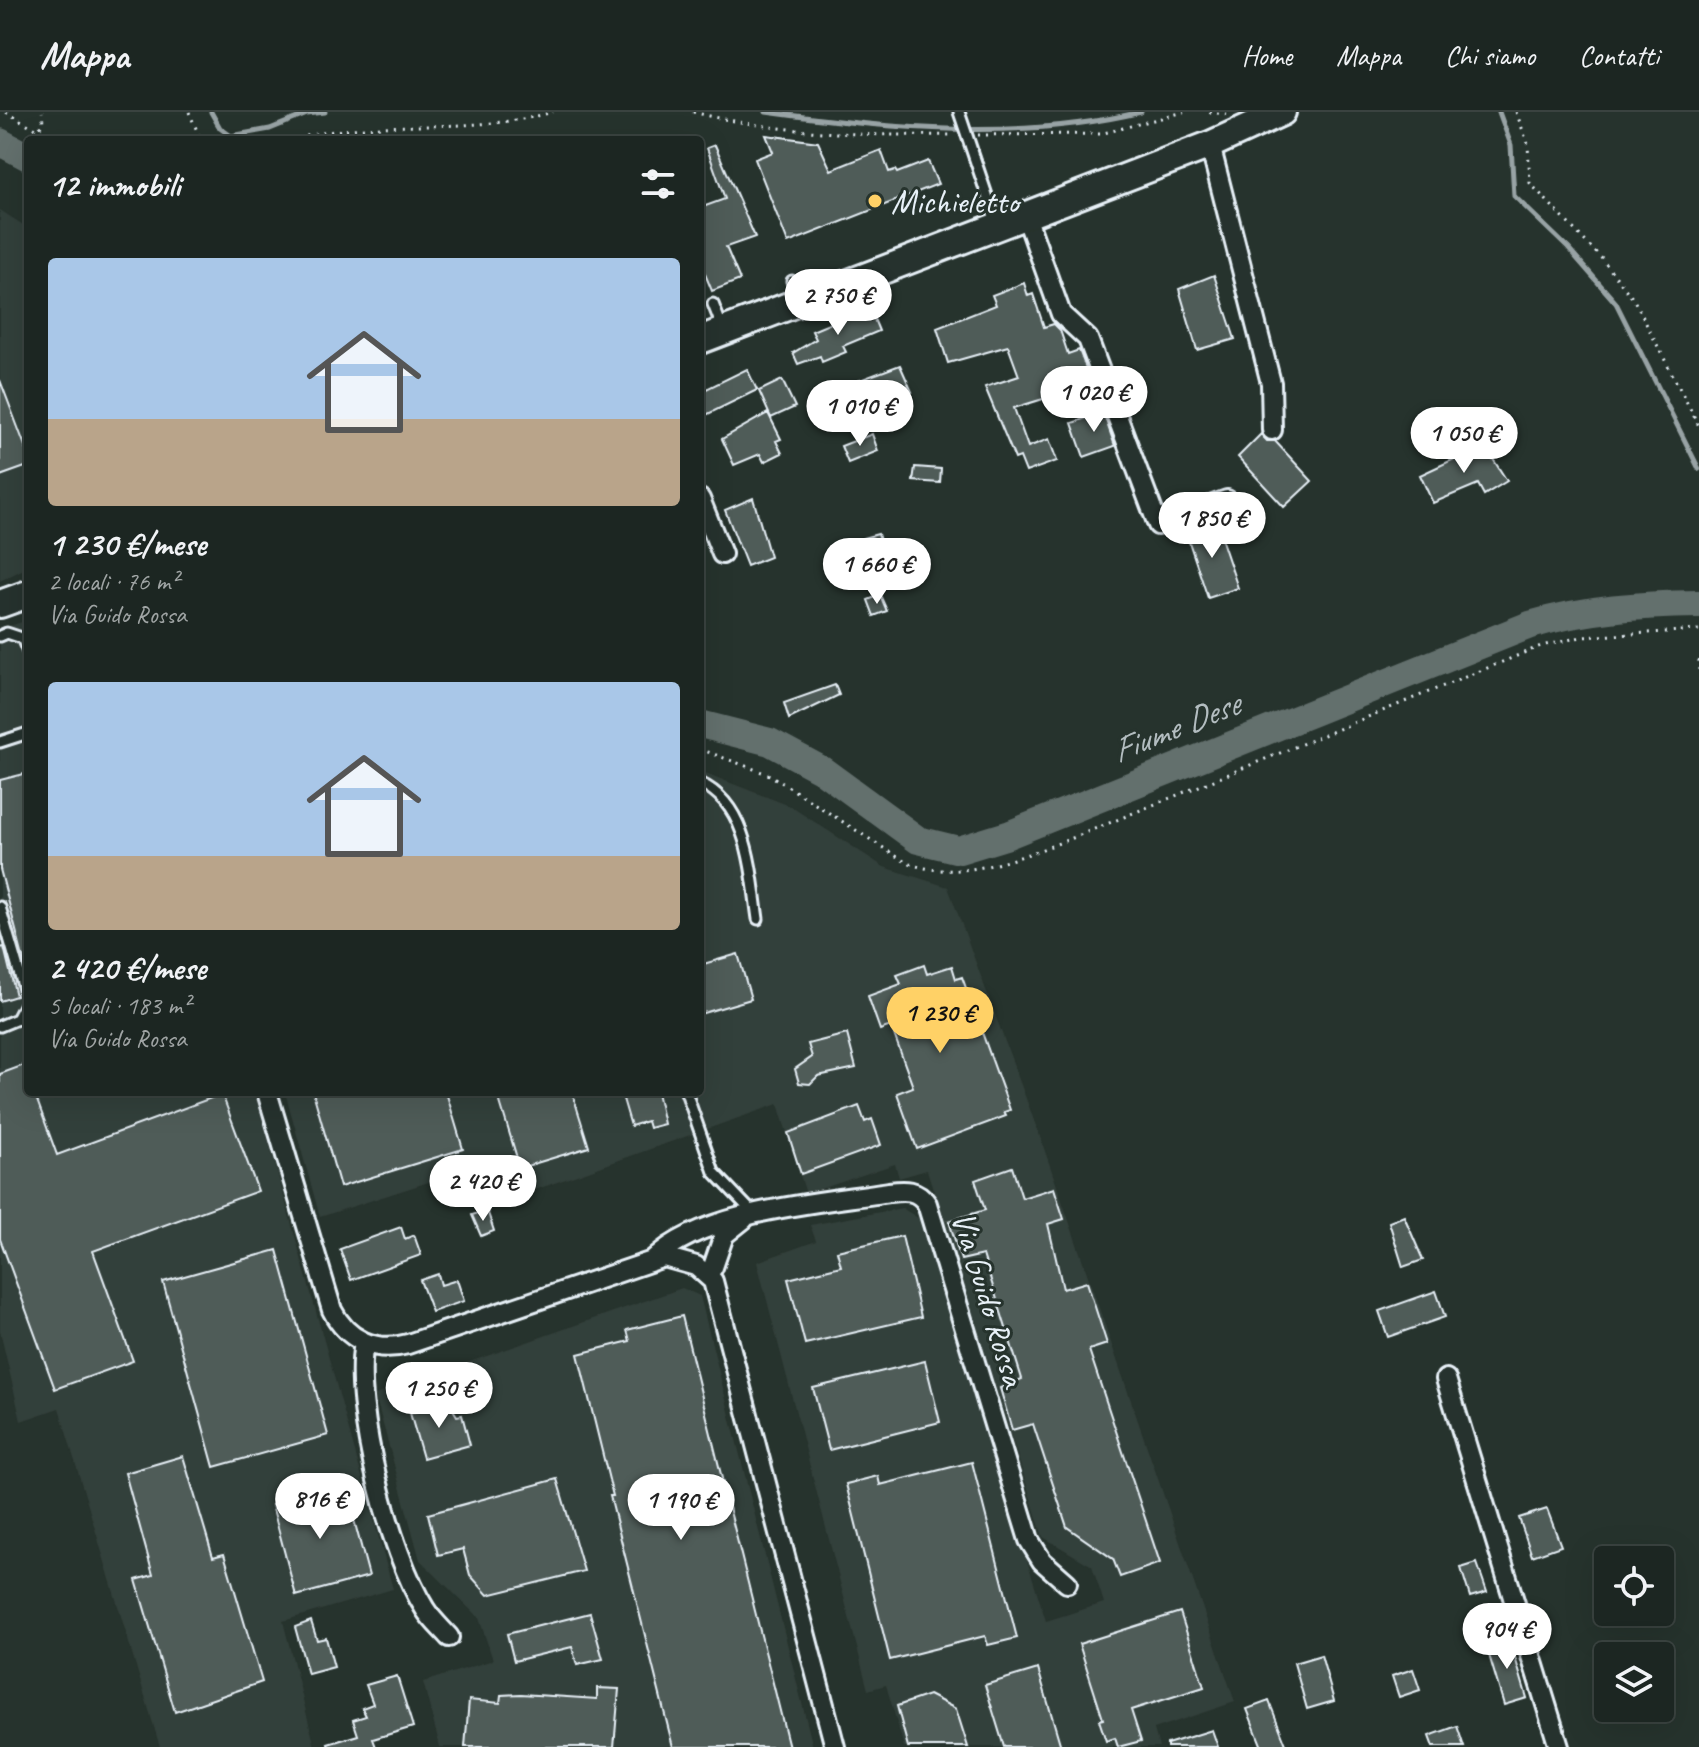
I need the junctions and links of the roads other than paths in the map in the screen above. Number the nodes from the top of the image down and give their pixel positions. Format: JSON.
{"nodes":[{"id":1,"x":959,"y":112,"type":"edge"},
{"id":2,"x":1282,"y":112,"type":"edge"},
{"id":3,"x":1210,"y":145,"type":"junction"},
{"id":4,"x":1026,"y":216,"type":"junction"},
{"id":5,"x":998,"y":227,"type":"junction"},
{"id":6,"x":713,"y":304,"type":"dead end"},
{"id":7,"x":712,"y":336,"type":"edge"},
{"id":8,"x":1272,"y":430,"type":"dead end"},
{"id":9,"x":1227,"y":500,"type":"dead end"},
{"id":10,"x":704,"y":509,"type":"edge"},
{"id":11,"x":722,"y":554,"type":"dead end"},
{"id":12,"x":24,"y":595,"type":"edge"},
{"id":13,"x":0,"y":604,"type":"edge"},
{"id":14,"x":0,"y":636,"type":"edge"},
{"id":15,"x":24,"y":643,"type":"edge"},
{"id":16,"x":24,"y":734,"type":"edge"},
{"id":17,"x":0,"y":742,"type":"edge"},
{"id":18,"x":704,"y":785,"type":"edge"},
{"id":19,"x":0,"y":907,"type":"edge"},
{"id":20,"x":758,"y":919,"type":"dead end"},
{"id":21,"x":24,"y":990,"type":"edge"},
{"id":22,"x":24,"y":1006,"type":"edge"},
{"id":23,"x":0,"y":1026,"type":"edge"},
{"id":24,"x":268,"y":1096,"type":"edge"},
{"id":25,"x":687,"y":1096,"type":"edge"},
{"id":26,"x":749,"y":1217,"type":"junction"},
{"id":27,"x":722,"y":1222,"type":"junction"},
{"id":28,"x":654,"y":1259,"type":"junction"},
{"id":29,"x":702,"y":1270,"type":"junction"},
{"id":30,"x":364,"y":1343,"type":"junction"},
{"id":31,"x":1446,"y":1379,"type":"dead end"},
{"id":32,"x":1067,"y":1583,"type":"dead end"},
{"id":33,"x":449,"y":1637,"type":"dead end"},
{"id":34,"x":835,"y":1747,"type":"edge"},
{"id":35,"x":1559,"y":1747,"type":"edge"}],
"edges":[{"from":1,"to":5,"type":"lane"},
{"from":2,"to":3,"type":"main road"},
{"from":3,"to":4,"type":"main road"},
{"from":3,"to":8,"type":"street"},
{"from":4,"to":5,"type":"main road"},
{"from":4,"to":9,"type":"street"},
{"from":5,"to":7,"type":"main road"},
{"from":6,"to":7,"type":"lane"},
{"from":10,"to":11,"type":"street"},
{"from":12,"to":13,"type":"main road"},
{"from":14,"to":15,"type":"lane"},
{"from":16,"to":17,"type":"lane"},
{"from":18,"to":20,"type":"lane"},
{"from":19,"to":21,"type":"lane"},
{"from":22,"to":23,"type":"lane"},
{"from":24,"to":30,"type":"street"},
{"from":25,"to":26,"type":"lane"},
{"from":26,"to":27,"type":"street","name":"Via Guido Rossa"},
{"from":26,"to":29,"type":"street"},
{"from":26,"to":32,"type":"street","name":"Via Guido Rossa"},
{"from":27,"to":28,"type":"street","name":"Via Guido Rossa"},
{"from":27,"to":29,"type":"street"},
{"from":28,"to":29,"type":"street","name":"Via Guido Rossa"},
{"from":28,"to":30,"type":"street","name":"Via Guido Rossa"},
{"from":29,"to":34,"type":"street"},
{"from":30,"to":33,"type":"street"},
{"from":31,"to":35,"type":"street"}]}
